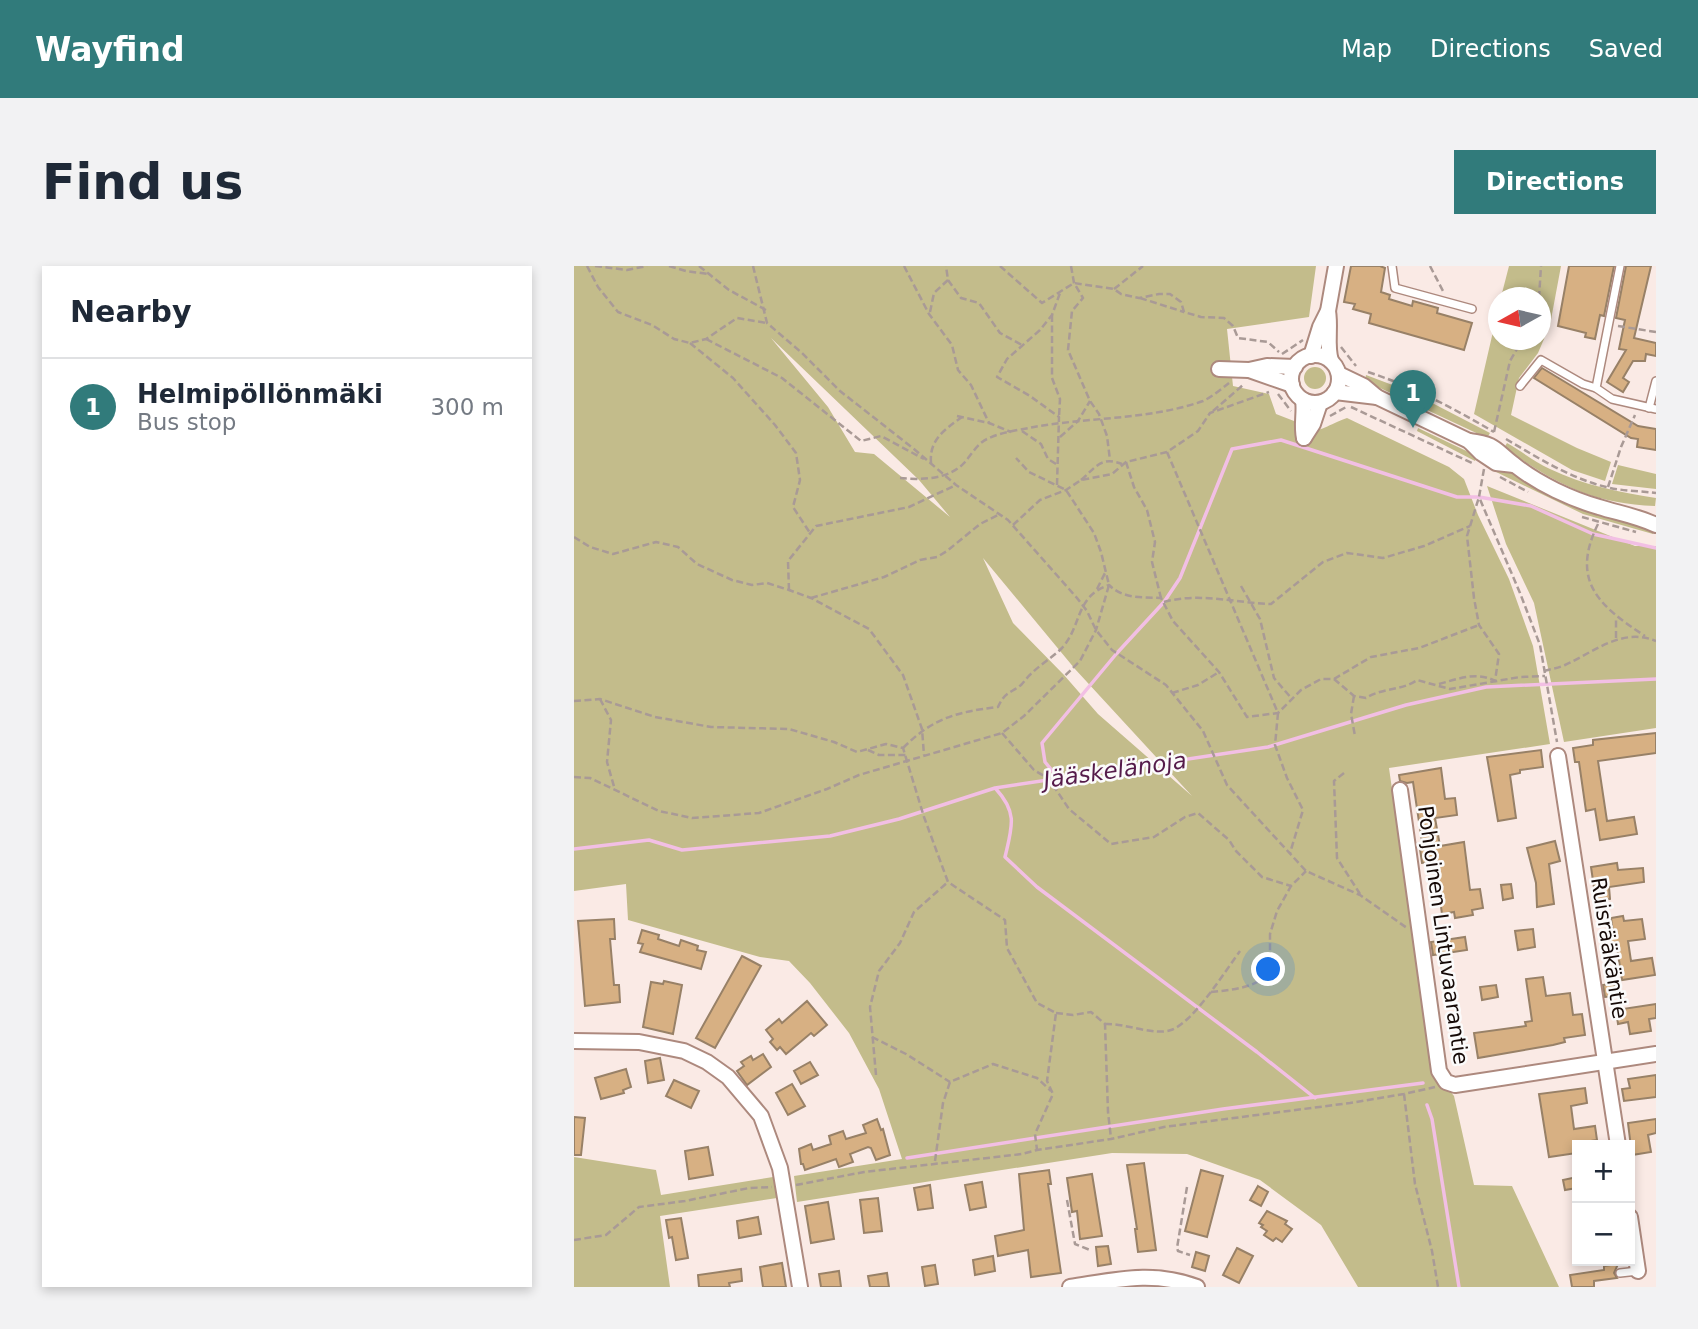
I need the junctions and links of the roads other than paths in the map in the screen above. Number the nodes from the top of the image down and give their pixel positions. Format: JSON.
{"nodes":[{"id":1,"x":1336,"y":266,"type":"edge"},
{"id":2,"x":1392,"y":266,"type":"edge"},
{"id":3,"x":1620,"y":266,"type":"edge"},
{"id":4,"x":1472,"y":309,"type":"dead end"},
{"id":5,"x":1328,"y":311,"type":"junction"},
{"id":6,"x":1311,"y":356,"type":"junction"},
{"id":7,"x":1295,"y":367,"type":"junction"},
{"id":8,"x":1335,"y":368,"type":"junction"},
{"id":9,"x":1219,"y":369,"type":"dead end"},
{"id":10,"x":1249,"y":369,"type":"junction"},
{"id":11,"x":1656,"y":380,"type":"edge"},
{"id":12,"x":1292,"y":385,"type":"junction"},
{"id":13,"x":1520,"y":386,"type":"dead end"},
{"id":14,"x":1597,"y":388,"type":"junction"},
{"id":15,"x":1335,"y":392,"type":"junction"},
{"id":16,"x":1377,"y":397,"type":"junction"},
{"id":17,"x":1303,"y":400,"type":"junction"},
{"id":18,"x":1320,"y":403,"type":"junction"},
{"id":19,"x":1653,"y":408,"type":"edge"},
{"id":20,"x":1656,"y":512,"type":"edge"},
{"id":21,"x":1636,"y":516,"type":"junction"},
{"id":22,"x":1656,"y":525,"type":"edge"},
{"id":23,"x":1558,"y":756,"type":"road end"},
{"id":24,"x":1400,"y":790,"type":"dead end"},
{"id":25,"x":574,"y":1041,"type":"edge"},
{"id":26,"x":1656,"y":1054,"type":"edge"},
{"id":27,"x":1605,"y":1062,"type":"junction"},
{"id":28,"x":1617,"y":1140,"type":"edge"},
{"id":29,"x":1635,"y":1251,"type":"edge"},
{"id":30,"x":1638,"y":1271,"type":"joint"},
{"id":31,"x":1620,"y":1273,"type":"dead end"},
{"id":32,"x":800,"y":1287,"type":"edge"},
{"id":33,"x":1070,"y":1287,"type":"edge"},
{"id":34,"x":1197,"y":1287,"type":"edge"}],
"edges":[{"from":1,"to":5,"type":"street"},
{"from":2,"to":4,"type":"lane"},
{"from":3,"to":14,"type":"lane"},
{"from":5,"to":6,"type":"street"},
{"from":5,"to":8,"type":"street"},
{"from":6,"to":7,"type":"street"},
{"from":6,"to":8,"type":"street"},
{"from":7,"to":10,"type":"street"},
{"from":7,"to":12,"type":"street"},
{"from":8,"to":15,"type":"street"},
{"from":8,"to":16,"type":"street"},
{"from":9,"to":10,"type":"street"},
{"from":10,"to":12,"type":"street"},
{"from":11,"to":19,"type":"lane"},
{"from":12,"to":17,"type":"street"},
{"from":13,"to":14,"type":"lane"},
{"from":14,"to":19,"type":"lane"},
{"from":15,"to":16,"type":"street"},
{"from":15,"to":18,"type":"street"},
{"from":16,"to":21,"type":"street"},
{"from":17,"to":18,"type":"street"},
{"from":17,"to":18,"type":"street"},
{"from":20,"to":21,"type":"street"},
{"from":21,"to":22,"type":"street"},
{"from":23,"to":27,"type":"street","name":"Ruisrääkäntie"},
{"from":24,"to":27,"type":"street","name":"Pohjoinen Lintuvaarantie"},
{"from":25,"to":32,"type":"street"},
{"from":26,"to":27,"type":"street","name":"Pohjoinen Lintuvaarantie"},
{"from":27,"to":28,"type":"street","name":"Ruisrääkäntie"},
{"from":29,"to":30,"type":"street"},
{"from":30,"to":31,"type":"lane"},
{"from":33,"to":34,"type":"street"}]}
